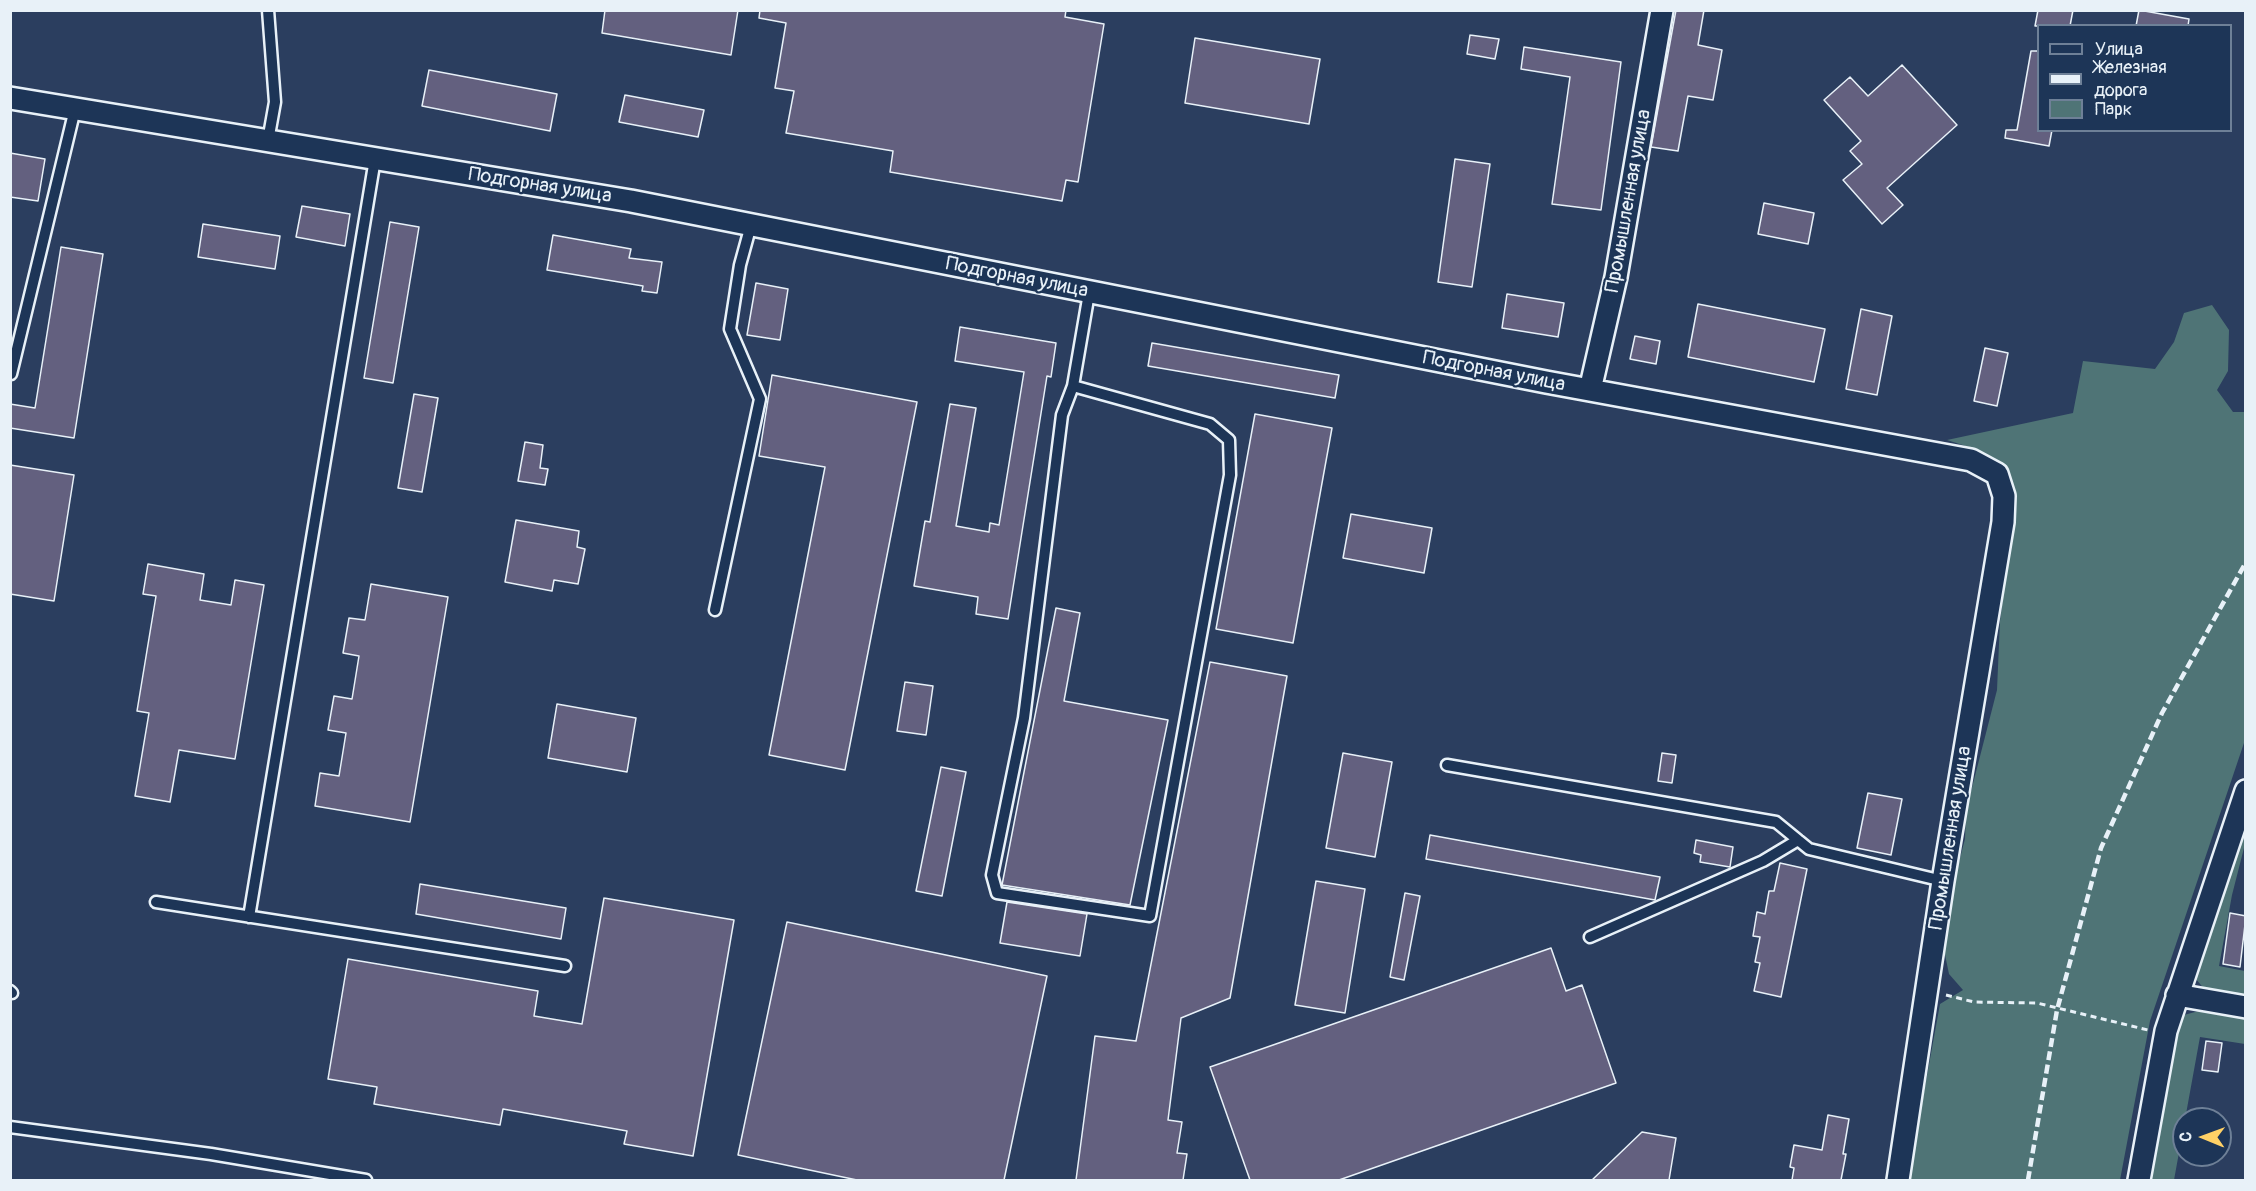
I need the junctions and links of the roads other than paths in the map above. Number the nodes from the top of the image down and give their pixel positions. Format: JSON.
{"nodes":[{"id":1,"x":268,"y":10,"type":"edge"},
{"id":2,"x":1662,"y":10,"type":"edge"},
{"id":3,"x":10,"y":98,"type":"edge"},
{"id":4,"x":75,"y":109,"type":"junction"},
{"id":5,"x":268,"y":141,"type":"junction"},
{"id":6,"x":375,"y":159,"type":"junction"},
{"id":7,"x":751,"y":225,"type":"junction"},
{"id":8,"x":1089,"y":293,"type":"junction"},
{"id":9,"x":11,"y":374,"type":"edge"},
{"id":10,"x":1073,"y":386,"type":"junction"},
{"id":11,"x":1590,"y":390,"type":"junction"},
{"id":12,"x":2004,"y":496,"type":"joint"},
{"id":13,"x":715,"y":609,"type":"dead end"},
{"id":14,"x":1447,"y":765,"type":"dead end"},
{"id":15,"x":2246,"y":791,"type":"edge"},
{"id":16,"x":1798,"y":840,"type":"junction"},
{"id":17,"x":1943,"y":881,"type":"junction"},
{"id":18,"x":156,"y":902,"type":"dead end"},
{"id":19,"x":249,"y":917,"type":"junction"},
{"id":20,"x":1590,"y":937,"type":"dead end"},
{"id":21,"x":565,"y":966,"type":"dead end"},
{"id":22,"x":2177,"y":995,"type":"junction"},
{"id":23,"x":2246,"y":1007,"type":"edge"},
{"id":24,"x":10,"y":1127,"type":"edge"},
{"id":25,"x":366,"y":1180,"type":"edge"},
{"id":26,"x":1898,"y":1180,"type":"edge"},
{"id":27,"x":2139,"y":1180,"type":"edge"}],
"edges":[{"from":1,"to":5,"type":"lane"},
{"from":2,"to":11,"type":"street","name":"Промышленная улица"},
{"from":3,"to":4,"type":"street","name":"Подгорная улица"},
{"from":4,"to":5,"type":"street","name":"Подгорная улица"},
{"from":4,"to":9,"type":"lane"},
{"from":5,"to":6,"type":"street","name":"Подгорная улица"},
{"from":6,"to":7,"type":"street","name":"Подгорная улица"},
{"from":6,"to":19,"type":"lane"},
{"from":7,"to":8,"type":"street","name":"Подгорная улица"},
{"from":7,"to":13,"type":"lane"},
{"from":8,"to":10,"type":"lane"},
{"from":8,"to":11,"type":"street","name":"Подгорная улица"},
{"from":10,"to":10,"type":"lane"},
{"from":11,"to":12,"type":"street","name":"Подгорная улица"},
{"from":12,"to":17,"type":"street","name":"Промышленная улица"},
{"from":14,"to":16,"type":"lane"},
{"from":15,"to":22,"type":"street"},
{"from":16,"to":17,"type":"lane"},
{"from":16,"to":20,"type":"lane"},
{"from":17,"to":26,"type":"street","name":"Промышленная улица"},
{"from":18,"to":19,"type":"lane"},
{"from":19,"to":21,"type":"lane"},
{"from":22,"to":23,"type":"street"},
{"from":22,"to":27,"type":"street"},
{"from":24,"to":25,"type":"lane"}]}
